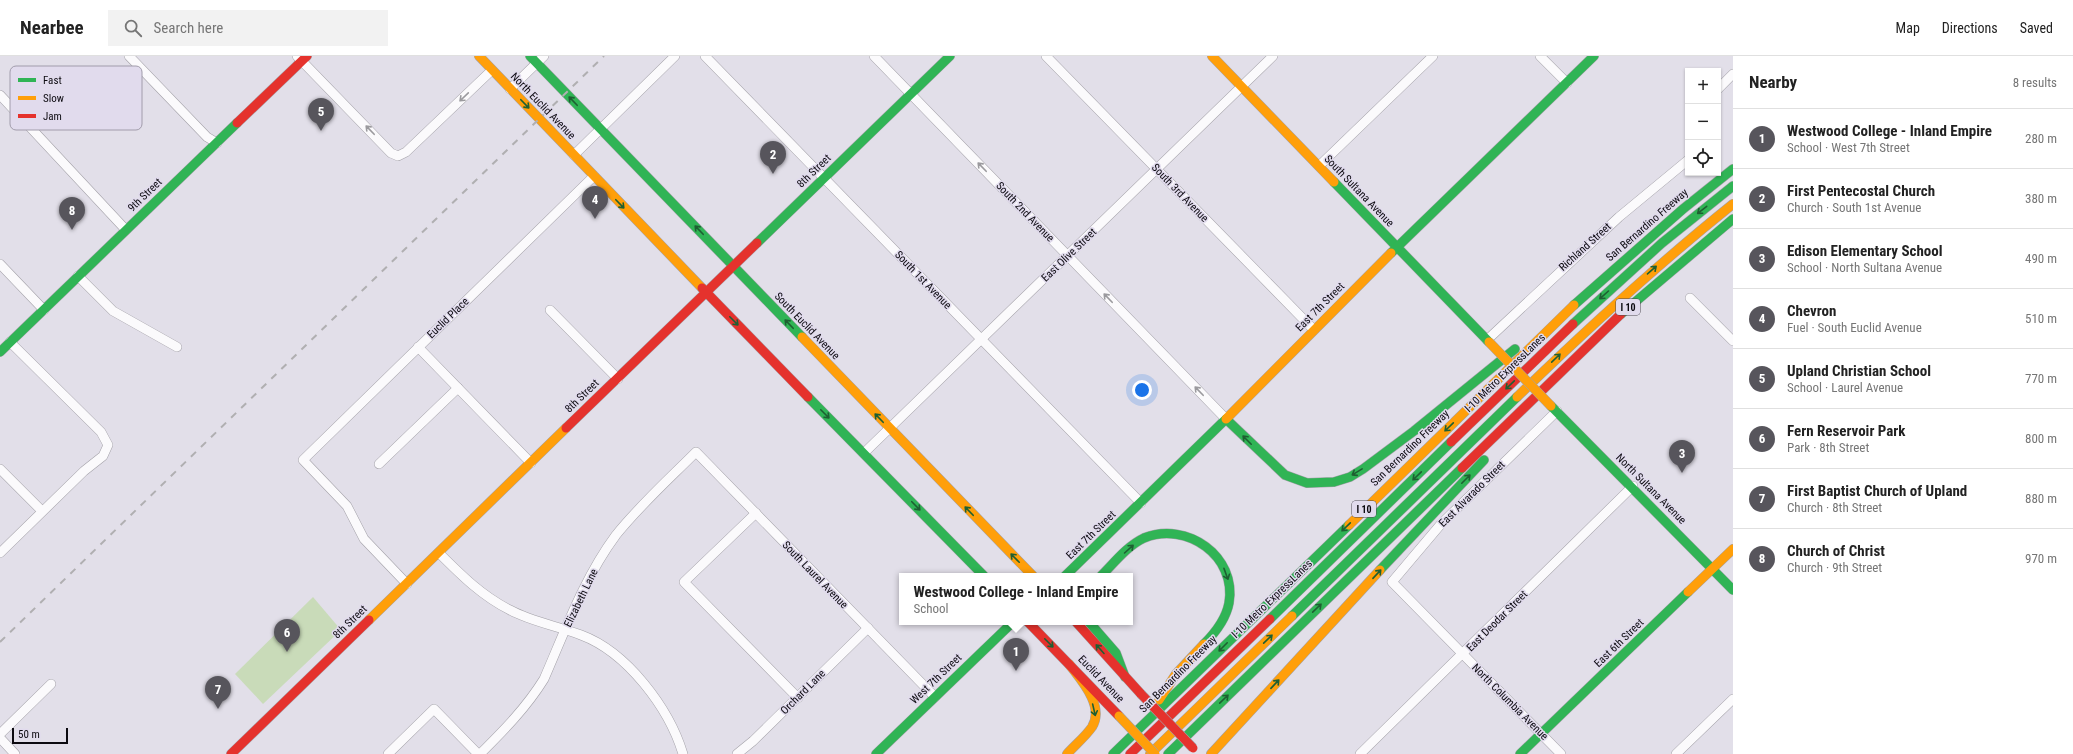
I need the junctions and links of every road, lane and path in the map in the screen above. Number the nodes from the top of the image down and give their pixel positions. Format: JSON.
{"nodes":[{"id":1,"x":129,"y":56,"type":"edge"},
{"id":2,"x":479,"y":56,"type":"edge"},
{"id":3,"x":530,"y":56,"type":"edge"},
{"id":4,"x":544,"y":56,"type":"edge"},
{"id":5,"x":675,"y":56,"type":"edge"},
{"id":6,"x":705,"y":56,"type":"edge"},
{"id":7,"x":874,"y":56,"type":"edge"},
{"id":8,"x":950,"y":56,"type":"edge"},
{"id":9,"x":1046,"y":56,"type":"edge"},
{"id":10,"x":1212,"y":56,"type":"edge"},
{"id":11,"x":1273,"y":56,"type":"edge"},
{"id":12,"x":1433,"y":56,"type":"edge"},
{"id":13,"x":1540,"y":56,"type":"edge"},
{"id":14,"x":1594,"y":56,"type":"edge"},
{"id":15,"x":302,"y":58,"type":"edge"},
{"id":16,"x":536,"y":63,"type":"junction"},
{"id":17,"x":139,"y":66,"type":"edge"},
{"id":18,"x":142,"y":70,"type":"edge"},
{"id":19,"x":492,"y":70,"type":"junction"},
{"id":20,"x":1733,"y":74,"type":"edge"},
{"id":21,"x":1567,"y":83,"type":"junction"},
{"id":22,"x":1242,"y":86,"type":"junction"},
{"id":23,"x":1721,"y":86,"type":"edge"},
{"id":24,"x":510,"y":89,"type":"junction"},
{"id":25,"x":0,"y":94,"type":"edge"},
{"id":26,"x":911,"y":94,"type":"junction"},
{"id":27,"x":10,"y":105,"type":"edge"},
{"id":28,"x":601,"y":129,"type":"junction"},
{"id":29,"x":33,"y":130,"type":"edge"},
{"id":30,"x":217,"y":143,"type":"junction"},
{"id":31,"x":574,"y":156,"type":"junction"},
{"id":32,"x":1685,"y":162,"type":"edge"},
{"id":33,"x":1319,"y":166,"type":"junction"},
{"id":34,"x":1156,"y":169,"type":"junction"},
{"id":35,"x":1733,"y":169,"type":"edge"},
{"id":36,"x":594,"y":176,"type":"junction"},
{"id":37,"x":824,"y":178,"type":"junction"},
{"id":38,"x":1733,"y":186,"type":"edge"},
{"id":39,"x":1733,"y":204,"type":"edge"},
{"id":40,"x":1733,"y":219,"type":"edge"},
{"id":41,"x":126,"y":230,"type":"junction"},
{"id":42,"x":1398,"y":248,"type":"junction"},
{"id":43,"x":1068,"y":256,"type":"junction"},
{"id":44,"x":0,"y":264,"type":"edge"},
{"id":45,"x":734,"y":266,"type":"junction"},
{"id":46,"x":78,"y":276,"type":"junction"},
{"id":47,"x":1588,"y":292,"type":"junction"},
{"id":48,"x":706,"y":293,"type":"junction"},
{"id":49,"x":1690,"y":298,"type":"dead end"},
{"id":50,"x":44,"y":310,"type":"junction"},
{"id":51,"x":550,"y":310,"type":"dead end"},
{"id":52,"x":1314,"y":330,"type":"junction"},
{"id":53,"x":981,"y":340,"type":"junction"},
{"id":54,"x":1488,"y":341,"type":"junction"},
{"id":55,"x":1733,"y":341,"type":"edge"},
{"id":56,"x":10,"y":342,"type":"junction"},
{"id":57,"x":177,"y":347,"type":"dead end"},
{"id":58,"x":418,"y":347,"type":"junction"},
{"id":59,"x":0,"y":352,"type":"edge"},
{"id":60,"x":618,"y":379,"type":"junction"},
{"id":61,"x":458,"y":388,"type":"junction"},
{"id":62,"x":1530,"y":402,"type":"junction"},
{"id":63,"x":1554,"y":408,"type":"junction"},
{"id":64,"x":1226,"y":419,"type":"junction"},
{"id":65,"x":889,"y":429,"type":"junction"},
{"id":66,"x":696,"y":452,"type":"joint"},
{"id":67,"x":864,"y":453,"type":"junction"},
{"id":68,"x":531,"y":463,"type":"junction"},
{"id":69,"x":379,"y":464,"type":"dead end"},
{"id":70,"x":0,"y":469,"type":"edge"},
{"id":71,"x":1633,"y":486,"type":"junction"},
{"id":72,"x":1141,"y":503,"type":"junction"},
{"id":73,"x":42,"y":511,"type":"junction"},
{"id":74,"x":756,"y":513,"type":"junction"},
{"id":75,"x":1733,"y":549,"type":"edge"},
{"id":76,"x":0,"y":553,"type":"edge"},
{"id":77,"x":440,"y":553,"type":"junction"},
{"id":78,"x":1712,"y":568,"type":"junction"},
{"id":79,"x":981,"y":573,"type":"edge"},
{"id":80,"x":1030,"y":573,"type":"edge"},
{"id":81,"x":1068,"y":573,"type":"edge"},
{"id":82,"x":1104,"y":573,"type":"edge"},
{"id":83,"x":1392,"y":582,"type":"joint"},
{"id":84,"x":407,"y":584,"type":"junction"},
{"id":85,"x":1733,"y":590,"type":"edge"},
{"id":86,"x":1010,"y":625,"type":"edge"},
{"id":87,"x":1031,"y":625,"type":"edge"},
{"id":88,"x":1079,"y":625,"type":"edge"},
{"id":89,"x":1092,"y":625,"type":"edge"},
{"id":90,"x":868,"y":628,"type":"junction"},
{"id":91,"x":566,"y":629,"type":"junction"},
{"id":92,"x":1463,"y":654,"type":"junction"},
{"id":93,"x":1069,"y":664,"type":"junction"},
{"id":94,"x":1125,"y":677,"type":"junction"},
{"id":95,"x":51,"y":684,"type":"dead end"},
{"id":96,"x":934,"y":697,"type":"junction"},
{"id":97,"x":798,"y":698,"type":"junction"},
{"id":98,"x":1733,"y":698,"type":"edge"},
{"id":99,"x":1142,"y":726,"type":"junction"},
{"id":100,"x":0,"y":734,"type":"edge"},
{"id":101,"x":1542,"y":734,"type":"junction"},
{"id":102,"x":0,"y":738,"type":"edge"},
{"id":103,"x":1195,"y":751,"type":"edge"},
{"id":104,"x":15,"y":754,"type":"edge"},
{"id":105,"x":231,"y":754,"type":"edge"},
{"id":106,"x":388,"y":754,"type":"edge"},
{"id":107,"x":479,"y":754,"type":"edge"},
{"id":108,"x":682,"y":754,"type":"edge"},
{"id":109,"x":737,"y":754,"type":"edge"},
{"id":110,"x":876,"y":754,"type":"edge"},
{"id":111,"x":1067,"y":754,"type":"edge"},
{"id":112,"x":1113,"y":754,"type":"edge"},
{"id":113,"x":1130,"y":754,"type":"edge"},
{"id":114,"x":1150,"y":754,"type":"edge"},
{"id":115,"x":1155,"y":754,"type":"edge"},
{"id":116,"x":1168,"y":754,"type":"edge"},
{"id":117,"x":1211,"y":754,"type":"edge"},
{"id":118,"x":1360,"y":754,"type":"edge"},
{"id":119,"x":1520,"y":754,"type":"edge"},
{"id":120,"x":1561,"y":754,"type":"edge"},
{"id":121,"x":1676,"y":754,"type":"edge"}],
"edges":[{"from":1,"to":17,"type":"street"},
{"from":2,"to":19,"type":"main road","name":"North Euclid Avenue"},
{"from":3,"to":16,"type":"main road"},
{"from":4,"to":16,"type":"street"},
{"from":5,"to":28,"type":"street"},
{"from":6,"to":37,"type":"street","name":"South 1st Avenue"},
{"from":7,"to":26,"type":"street","name":"South 2nd Avenue"},
{"from":8,"to":26,"type":"main road","name":"8th Street"},
{"from":9,"to":34,"type":"street","name":"South 3rd Avenue"},
{"from":10,"to":22,"type":"main road","name":"South Sultana Avenue"},
{"from":11,"to":22,"type":"street","name":"East Olive Street"},
{"from":12,"to":33,"type":"street"},
{"from":13,"to":21,"type":"street"},
{"from":14,"to":21,"type":"main road","name":"East 7th Street"},
{"from":19,"to":15,"type":"street","one_way":true},
{"from":15,"to":30,"type":"main road","name":"9th Street"},
{"from":16,"to":24,"type":"street"},
{"from":28,"to":16,"type":"main road","one_way":true},
{"from":18,"to":30,"type":"street"},
{"from":19,"to":24,"type":"main road","name":"North Euclid Avenue"},
{"from":20,"to":23,"type":"street"},
{"from":21,"to":42,"type":"main road","name":"East 7th Street"},
{"from":22,"to":33,"type":"main road","name":"South Sultana Avenue"},
{"from":22,"to":34,"type":"street","name":"East Olive Street"},
{"from":24,"to":31,"type":"main road","name":"North Euclid Avenue","one_way":true},
{"from":25,"to":27,"type":"street"},
{"from":26,"to":37,"type":"main road","name":"8th Street"},
{"from":43,"to":26,"type":"street","name":"South 2nd Avenue","one_way":true},
{"from":28,"to":31,"type":"street"},
{"from":45,"to":28,"type":"main road","name":"South Euclid Avenue","one_way":true},
{"from":29,"to":41,"type":"street"},
{"from":30,"to":41,"type":"main road","name":"9th Street"},
{"from":31,"to":36,"type":"main road"},
{"from":32,"to":54,"type":"street","name":"Richland Street"},
{"from":33,"to":42,"type":"main road","name":"South Sultana Avenue"},
{"from":34,"to":43,"type":"street","name":"East Olive Street"},
{"from":34,"to":52,"type":"street","name":"South 3rd Avenue"},
{"from":35,"to":47,"type":"main road","name":"San Bernardino Freeway","number":"I 10"},
{"from":36,"to":48,"type":"main road","one_way":true},
{"from":36,"to":58,"type":"street","name":"Euclid Place"},
{"from":37,"to":45,"type":"main road","name":"8th Street"},
{"from":37,"to":53,"type":"street","name":"South 1st Avenue"},
{"from":38,"to":113,"type":"main road","name":"I-10 Metro ExpressLanes","one_way":true},
{"from":114,"to":39,"type":"main road","one_way":true},
{"from":40,"to":62,"type":"main road","number":"I 10"},
{"from":41,"to":46,"type":"main road","name":"9th Street"},
{"from":42,"to":52,"type":"main road","name":"East 7th Street"},
{"from":42,"to":54,"type":"main road","name":"South Sultana Avenue"},
{"from":43,"to":53,"type":"street","name":"East Olive Street"},
{"from":64,"to":43,"type":"street","name":"South 2nd Avenue","one_way":true},
{"from":44,"to":50,"type":"street"},
{"from":45,"to":48,"type":"main road","name":"8th Street"},
{"from":65,"to":45,"type":"main road","name":"South Euclid Avenue","one_way":true},
{"from":46,"to":50,"type":"main road","name":"9th Street"},
{"from":46,"to":57,"type":"street"},
{"from":47,"to":64,"type":"main road","one_way":true},
{"from":47,"to":99,"type":"main road","name":"San Bernardino Freeway","number":"I 10","one_way":true},
{"from":48,"to":60,"type":"main road","name":"8th Street"},
{"from":48,"to":67,"type":"main road","one_way":true},
{"from":49,"to":55,"type":"street"},
{"from":50,"to":56,"type":"main road","name":"9th Street"},
{"from":51,"to":60,"type":"street"},
{"from":52,"to":64,"type":"main road","name":"East 7th Street"},
{"from":53,"to":65,"type":"street","name":"East Olive Street"},
{"from":53,"to":72,"type":"street","name":"South 1st Avenue"},
{"from":54,"to":63,"type":"main road","name":"North Sultana Avenue","bridge":true},
{"from":56,"to":59,"type":"main road","name":"9th Street"},
{"from":56,"to":73,"type":"street"},
{"from":58,"to":61,"type":"street"},
{"from":58,"to":84,"type":"street","name":"Euclid Place"},
{"from":60,"to":68,"type":"main road","name":"8th Street"},
{"from":61,"to":68,"type":"street"},
{"from":61,"to":69,"type":"street"},
{"from":116,"to":62,"type":"main road","number":"I 10","one_way":true},
{"from":117,"to":62,"type":"main road","one_way":true},
{"from":63,"to":71,"type":"main road","name":"North Sultana Avenue"},
{"from":63,"to":83,"type":"street","name":"East Alvarado Street"},
{"from":64,"to":72,"type":"main road","name":"East 7th Street"},
{"from":65,"to":67,"type":"street","name":"East Olive Street"},
{"from":80,"to":65,"type":"main road","name":"South Euclid Avenue","one_way":true},
{"from":66,"to":74,"type":"street","name":"South Laurel Avenue"},
{"from":66,"to":91,"type":"street","name":"Elizabeth Lane"},
{"from":67,"to":79,"type":"main road","one_way":true},
{"from":68,"to":77,"type":"main road","name":"8th Street"},
{"from":70,"to":73,"type":"street"},
{"from":71,"to":78,"type":"main road","name":"North Sultana Avenue"},
{"from":71,"to":92,"type":"street","name":"East Deodar Street"},
{"from":72,"to":81,"type":"main road","name":"East 7th Street"},
{"from":73,"to":76,"type":"street"},
{"from":74,"to":90,"type":"street","name":"South Laurel Avenue"},
{"from":74,"to":97,"type":"street"},
{"from":75,"to":78,"type":"main road","name":"East 6th Street"},
{"from":77,"to":84,"type":"main road","name":"8th Street"},
{"from":77,"to":91,"type":"street"},
{"from":78,"to":85,"type":"main road","name":"North Sultana Avenue"},
{"from":78,"to":101,"type":"main road","name":"East 6th Street"},
{"from":82,"to":99,"type":"main road","one_way":true},
{"from":83,"to":92,"type":"street","name":"North Columbia Avenue"},
{"from":84,"to":105,"type":"main road","name":"8th Street"},
{"from":86,"to":96,"type":"main road","name":"West 7th Street"},
{"from":87,"to":93,"type":"main road","name":"Euclid Avenue","one_way":true},
{"from":94,"to":88,"type":"main road","name":"Euclid Avenue","one_way":true},
{"from":89,"to":94,"type":"main road"},
{"from":90,"to":96,"type":"street","name":"South Laurel Avenue"},
{"from":90,"to":97,"type":"street","name":"Orchard Lane"},
{"from":91,"to":107,"type":"street","name":"Elizabeth Lane"},
{"from":91,"to":108,"type":"street"},
{"from":92,"to":101,"type":"street","name":"North Columbia Avenue"},
{"from":92,"to":118,"type":"street","name":"East Deodar Street"},
{"from":93,"to":111,"type":"main road","one_way":true},
{"from":93,"to":115,"type":"main road","name":"Euclid Avenue","bridge":true},
{"from":94,"to":103,"type":"main road","name":"Euclid Avenue","bridge":true},
{"from":95,"to":100,"type":"street"},
{"from":96,"to":110,"type":"main road","name":"West 7th Street"},
{"from":97,"to":109,"type":"street","name":"Orchard Lane"},
{"from":98,"to":121,"type":"street"},
{"from":99,"to":112,"type":"main road","name":"San Bernardino Freeway","number":"I 10"},
{"from":101,"to":119,"type":"main road","name":"East 6th Street"},
{"from":101,"to":120,"type":"street","name":"North Columbia Avenue"},
{"from":102,"to":104,"type":"street"},
{"from":106,"to":107,"type":"street"}]}
